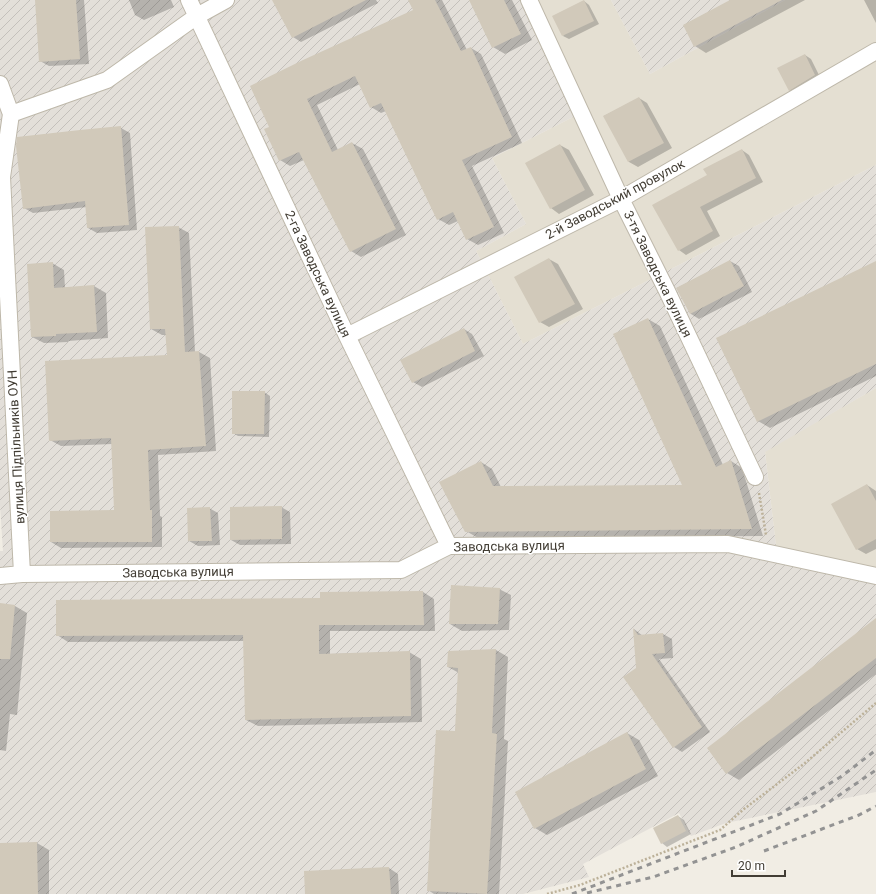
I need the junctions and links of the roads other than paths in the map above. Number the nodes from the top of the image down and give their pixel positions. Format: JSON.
{"nodes":[{"id":1,"x":189,"y":0,"type":"edge"},
{"id":2,"x":226,"y":0,"type":"edge"},
{"id":3,"x":529,"y":0,"type":"edge"},
{"id":4,"x":197,"y":16,"type":"junction"},
{"id":5,"x":876,"y":51,"type":"edge"},
{"id":6,"x":0,"y":84,"type":"edge"},
{"id":7,"x":11,"y":114,"type":"junction"},
{"id":8,"x":621,"y":199,"type":"junction"},
{"id":9,"x":347,"y":336,"type":"junction"},
{"id":10,"x":755,"y":477,"type":"road end"},
{"id":11,"x":449,"y":546,"type":"junction"},
{"id":12,"x":22,"y":574,"type":"junction"},
{"id":13,"x":0,"y":576,"type":"edge"},
{"id":14,"x":876,"y":576,"type":"edge"}],
"edges":[{"from":1,"to":4,"type":"street","name":"2-га Заводська вулиця"},
{"from":2,"to":4,"type":"street"},
{"from":3,"to":8,"type":"street","name":"3-тя Заводська вулиця"},
{"from":4,"to":7,"type":"street"},
{"from":4,"to":9,"type":"street","name":"2-га Заводська вулиця"},
{"from":5,"to":8,"type":"street","name":"2-й Заводський провулок"},
{"from":6,"to":7,"type":"street","name":"вулиця Підпільників ОУН"},
{"from":7,"to":12,"type":"street","name":"вулиця Підпільників ОУН"},
{"from":8,"to":9,"type":"street","name":"2-й Заводський провулок"},
{"from":8,"to":10,"type":"street","name":"3-тя Заводська вулиця"},
{"from":9,"to":11,"type":"street","name":"2-га Заводська вулиця"},
{"from":11,"to":12,"type":"street","name":"Заводська вулиця"},
{"from":11,"to":14,"type":"street","name":"Заводська вулиця"},
{"from":12,"to":13,"type":"street","name":"Заводська вулиця"}]}
